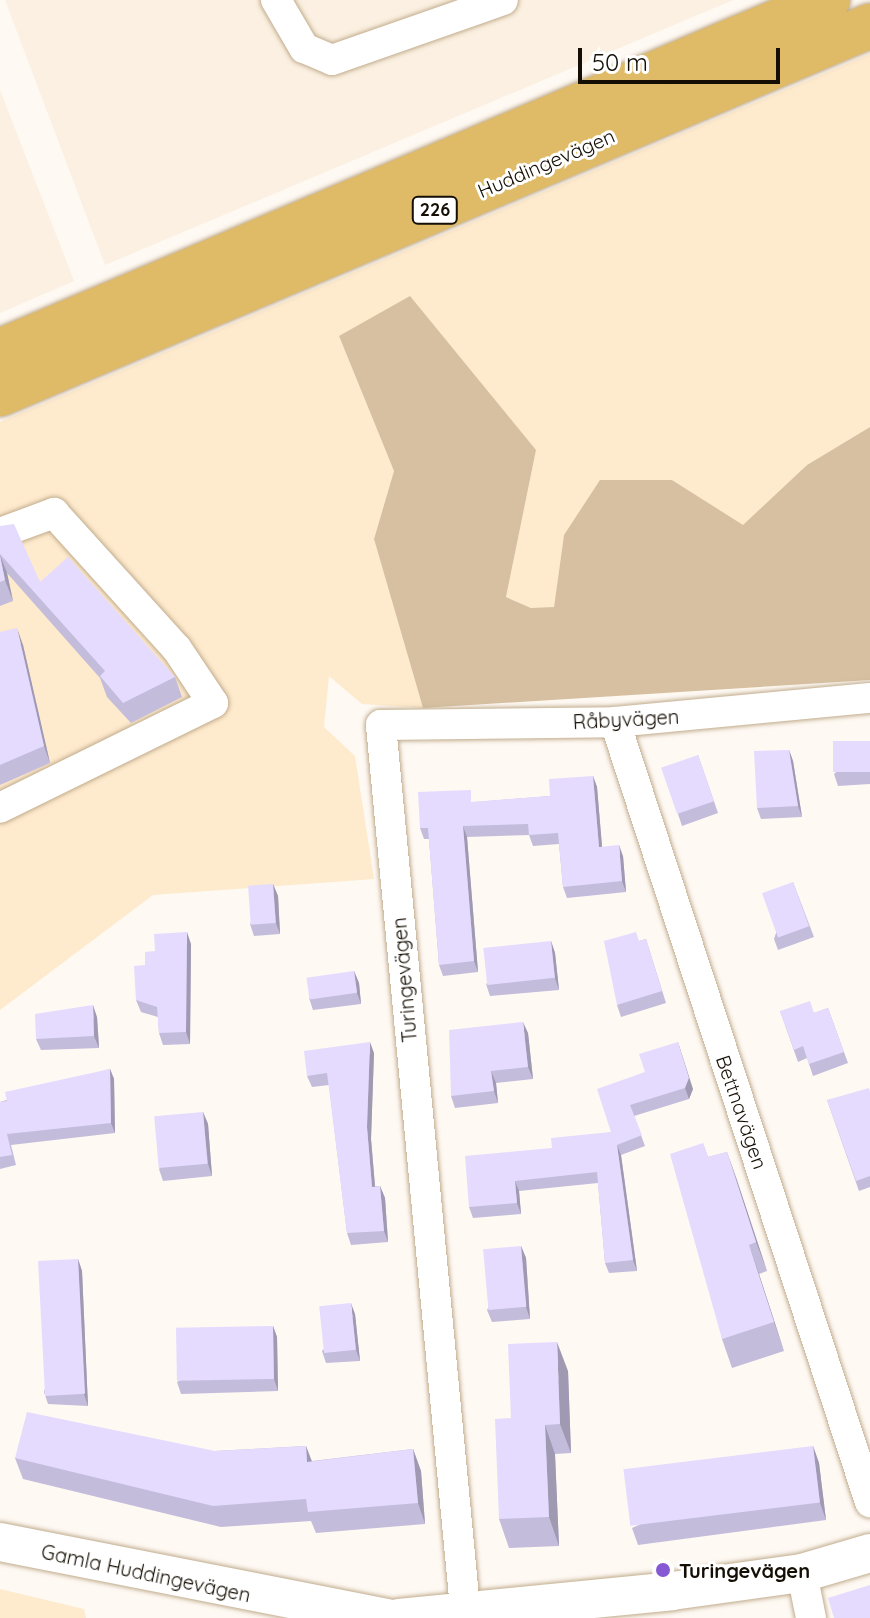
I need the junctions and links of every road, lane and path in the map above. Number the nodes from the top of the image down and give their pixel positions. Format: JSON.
{"nodes":[{"id":1,"x":276,"y":0,"type":"edge"},
{"id":2,"x":503,"y":0,"type":"edge"},
{"id":3,"x":828,"y":0,"type":"edge"},
{"id":4,"x":870,"y":26,"type":"edge"},
{"id":5,"x":0,"y":351,"type":"edge"},
{"id":6,"x":0,"y":394,"type":"edge"},
{"id":7,"x":0,"y":533,"type":"edge"},
{"id":8,"x":870,"y":698,"type":"edge"},
{"id":9,"x":615,"y":722,"type":"junction"},
{"id":10,"x":381,"y":725,"type":"joint"},
{"id":11,"x":0,"y":808,"type":"edge"},
{"id":12,"x":870,"y":1502,"type":"edge"},
{"id":13,"x":0,"y":1542,"type":"edge"},
{"id":14,"x":870,"y":1553,"type":"edge"},
{"id":15,"x":802,"y":1573,"type":"junction"},
{"id":16,"x":466,"y":1616,"type":"edge"},
{"id":17,"x":386,"y":1618,"type":"edge"},
{"id":18,"x":399,"y":1618,"type":"edge"},
{"id":19,"x":811,"y":1618,"type":"edge"}],
"edges":[{"from":1,"to":2,"type":"street"},
{"from":3,"to":5,"type":"main road","name":"Huddingevägen","number":"226"},
{"from":4,"to":6,"type":"main road","name":"Huddingevägen","number":"226"},
{"from":7,"to":11,"type":"street"},
{"from":8,"to":9,"type":"street","name":"Råbyvägen"},
{"from":9,"to":10,"type":"street","name":"Råbyvägen"},
{"from":9,"to":12,"type":"street","name":"Bettnavägen"},
{"from":10,"to":16,"type":"street","name":"Turingevägen"},
{"from":13,"to":17,"type":"street","name":"Gamla Huddingevägen"},
{"from":14,"to":15,"type":"street"},
{"from":15,"to":16,"type":"street"},
{"from":15,"to":19,"type":"street"},
{"from":16,"to":18,"type":"street"}]}
